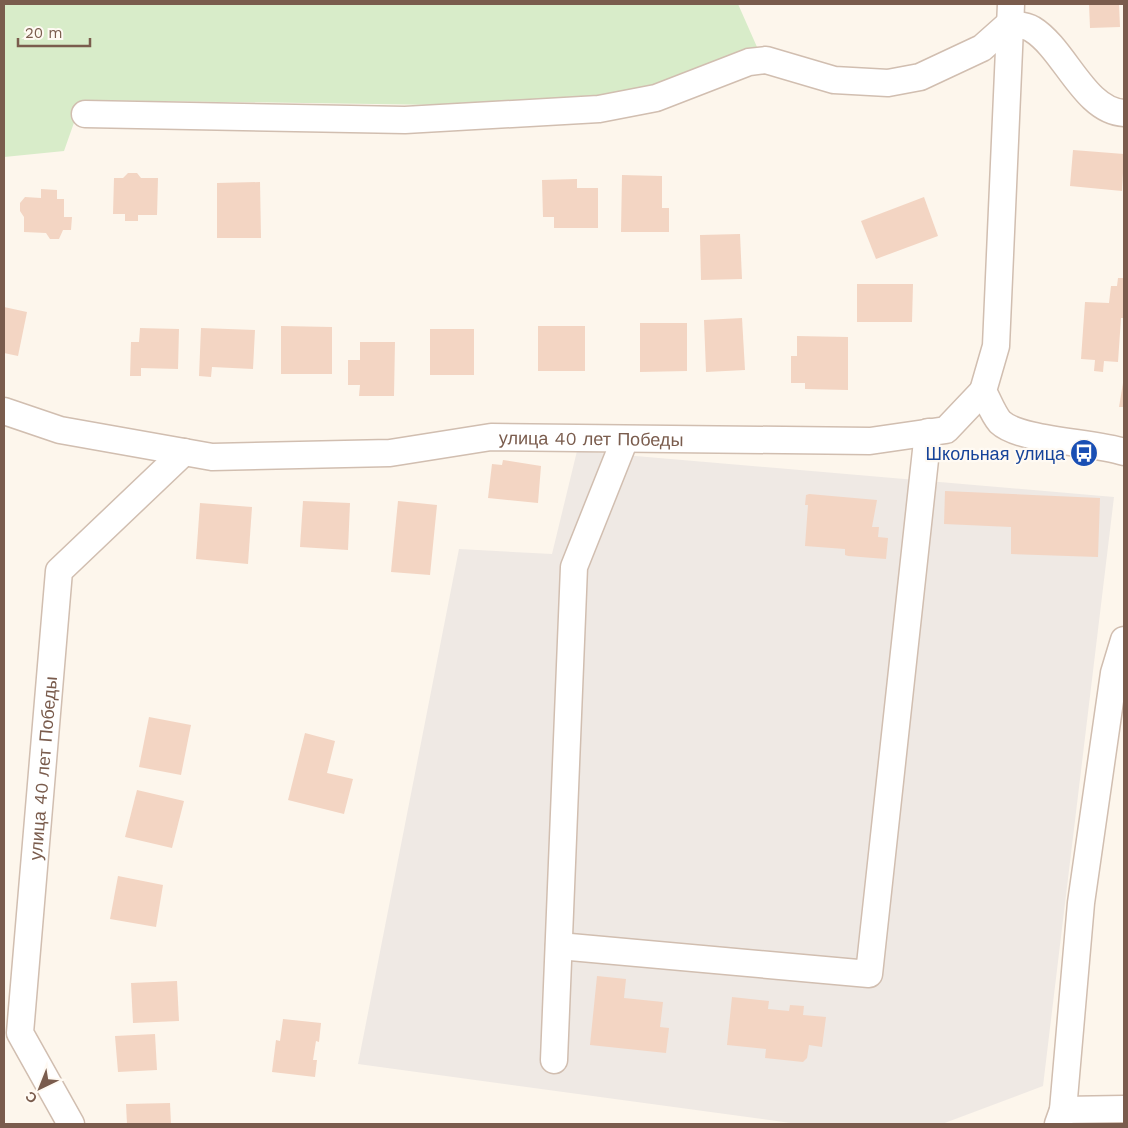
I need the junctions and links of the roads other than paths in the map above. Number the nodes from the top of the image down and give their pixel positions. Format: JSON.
{"nodes":[{"id":1,"x":1010,"y":14,"type":"edge"},
{"id":2,"x":1124,"y":113,"type":"edge"},
{"id":3,"x":85,"y":114,"type":"dead end"},
{"id":4,"x":983,"y":391,"type":"junction"},
{"id":5,"x":4,"y":411,"type":"edge"},
{"id":6,"x":928,"y":432,"type":"junction"},
{"id":7,"x":625,"y":438,"type":"junction"},
{"id":8,"x":184,"y":452,"type":"junction"},
{"id":9,"x":1124,"y":452,"type":"edge"},
{"id":10,"x":1124,"y":640,"type":"edge"},
{"id":11,"x":559,"y":946,"type":"junction"},
{"id":12,"x":12,"y":1040,"type":"edge"},
{"id":13,"x":554,"y":1060,"type":"dead end"},
{"id":14,"x":1124,"y":1109,"type":"edge"},
{"id":15,"x":1060,"y":1117,"type":"edge"},
{"id":16,"x":71,"y":1124,"type":"edge"}],
"edges":[{"from":1,"to":2,"type":"street"},
{"from":1,"to":3,"type":"street"},
{"from":1,"to":4,"type":"street"},
{"from":4,"to":6,"type":"street","name":"улица 40 лет Победы"},
{"from":4,"to":9,"type":"street"},
{"from":5,"to":8,"type":"street","name":"улица 40 лет Победы"},
{"from":6,"to":7,"type":"street","name":"улица 40 лет Победы"},
{"from":6,"to":11,"type":"street"},
{"from":7,"to":8,"type":"street","name":"улица 40 лет Победы"},
{"from":7,"to":11,"type":"street"},
{"from":8,"to":12,"type":"street","name":"улица 40 лет Победы"},
{"from":10,"to":15,"type":"street"},
{"from":11,"to":13,"type":"street"},
{"from":12,"to":16,"type":"street","name":"улица 40 лет Победы"},
{"from":14,"to":15,"type":"street"}]}
